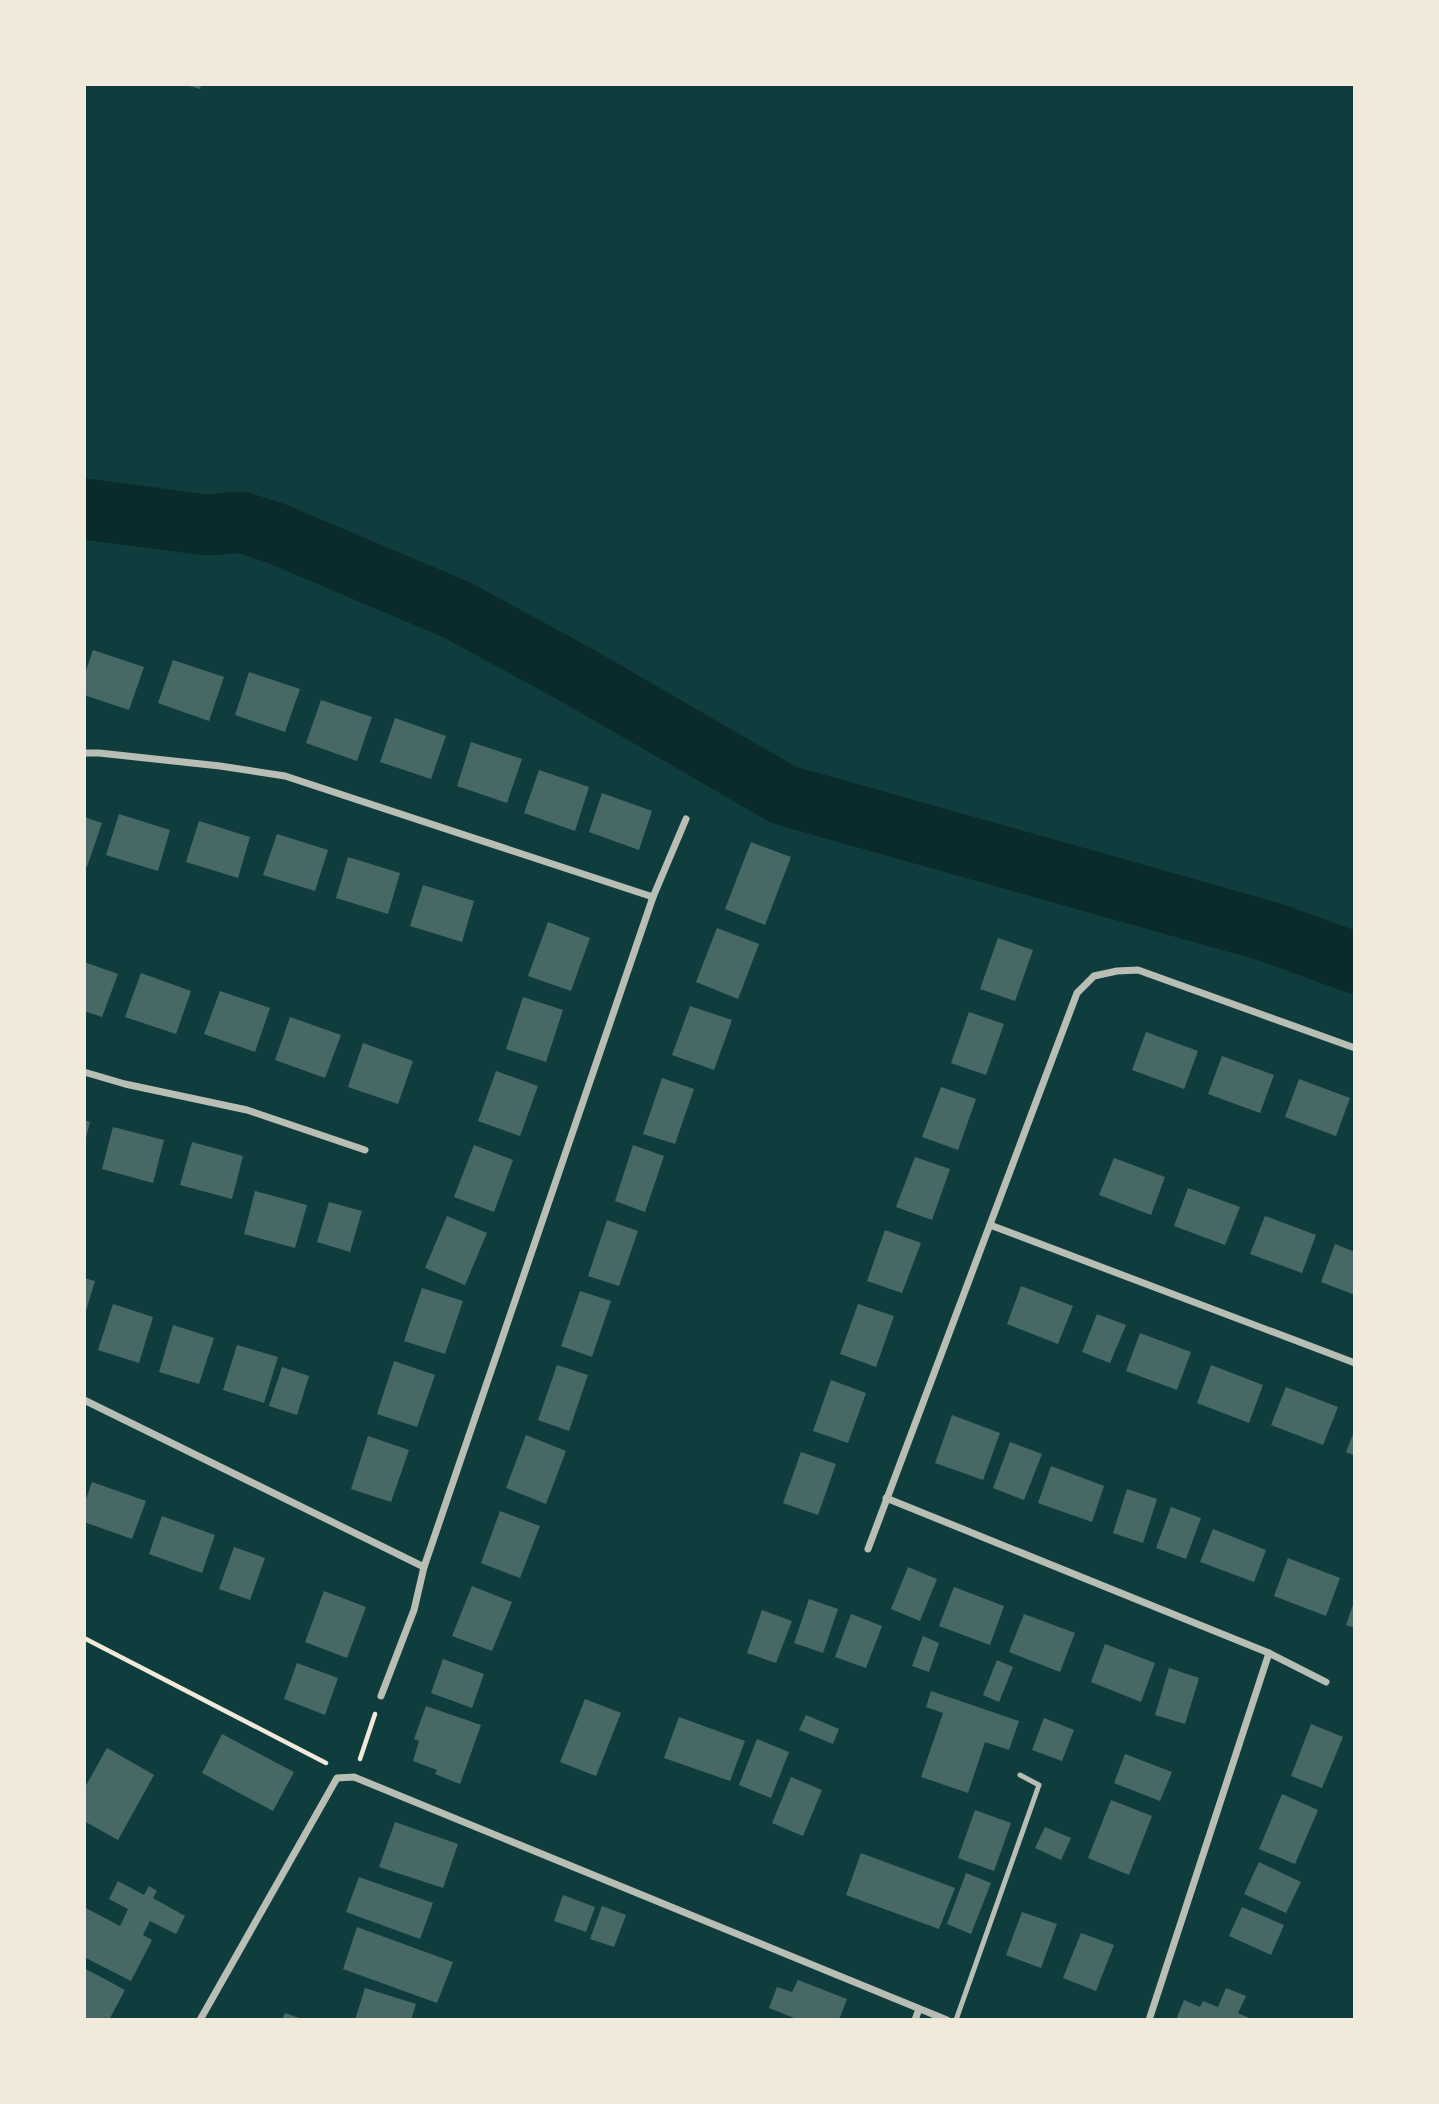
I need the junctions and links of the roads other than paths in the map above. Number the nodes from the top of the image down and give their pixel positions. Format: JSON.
{"nodes":[{"id":1,"x":84,"y":753,"type":"edge"},
{"id":2,"x":686,"y":819,"type":"dead end"},
{"id":3,"x":653,"y":897,"type":"junction"},
{"id":4,"x":1355,"y":1048,"type":"edge"},
{"id":5,"x":84,"y":1072,"type":"edge"},
{"id":6,"x":365,"y":1150,"type":"dead end"},
{"id":7,"x":990,"y":1224,"type":"junction"},
{"id":8,"x":1355,"y":1363,"type":"edge"},
{"id":9,"x":84,"y":1400,"type":"edge"},
{"id":10,"x":886,"y":1498,"type":"junction"},
{"id":11,"x":868,"y":1549,"type":"dead end"},
{"id":12,"x":424,"y":1567,"type":"junction"},
{"id":13,"x":1269,"y":1653,"type":"junction"},
{"id":14,"x":1326,"y":1682,"type":"dead end"},
{"id":15,"x":381,"y":1696,"type":"road end"},
{"id":16,"x":1020,"y":1775,"type":"dead end"},
{"id":17,"x":919,"y":2009,"type":"junction"},
{"id":18,"x":200,"y":2020,"type":"edge"},
{"id":19,"x":915,"y":2020,"type":"edge"},
{"id":20,"x":947,"y":2020,"type":"edge"},
{"id":21,"x":956,"y":2020,"type":"edge"},
{"id":22,"x":1149,"y":2020,"type":"edge"}],
"edges":[{"from":1,"to":3,"type":"street"},
{"from":2,"to":3,"type":"street"},
{"from":3,"to":12,"type":"street"},
{"from":4,"to":7,"type":"street"},
{"from":5,"to":6,"type":"street"},
{"from":7,"to":8,"type":"street"},
{"from":7,"to":10,"type":"street"},
{"from":9,"to":12,"type":"street"},
{"from":10,"to":11,"type":"street"},
{"from":10,"to":13,"type":"street"},
{"from":12,"to":15,"type":"street"},
{"from":13,"to":14,"type":"street"},
{"from":13,"to":22,"type":"street"},
{"from":16,"to":21,"type":"lane"},
{"from":17,"to":18,"type":"street"},
{"from":17,"to":19,"type":"street"},
{"from":17,"to":20,"type":"street"}]}
